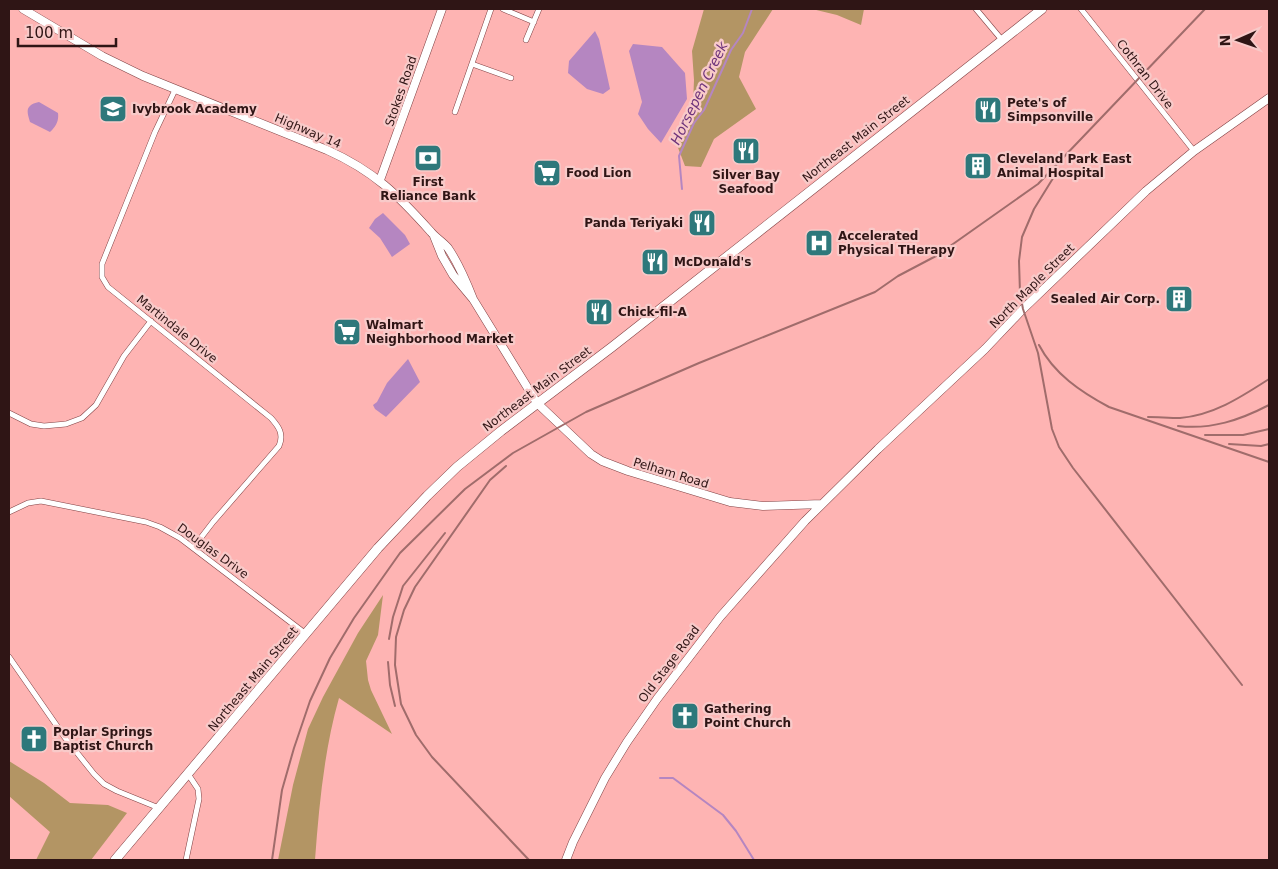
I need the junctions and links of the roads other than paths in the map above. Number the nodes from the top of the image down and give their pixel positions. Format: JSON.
{"nodes":[{"id":1,"x":23,"y":9,"type":"edge"},
{"id":2,"x":442,"y":9,"type":"edge"},
{"id":3,"x":491,"y":9,"type":"edge"},
{"id":4,"x":503,"y":9,"type":"edge"},
{"id":5,"x":539,"y":9,"type":"edge"},
{"id":6,"x":976,"y":9,"type":"edge"},
{"id":7,"x":1042,"y":9,"type":"edge"},
{"id":8,"x":1081,"y":9,"type":"edge"},
{"id":9,"x":534,"y":22,"type":"junction"},
{"id":10,"x":526,"y":40,"type":"dead end"},
{"id":11,"x":1002,"y":40,"type":"junction"},
{"id":12,"x":472,"y":64,"type":"junction"},
{"id":13,"x":511,"y":78,"type":"dead end"},
{"id":14,"x":175,"y":90,"type":"junction"},
{"id":15,"x":1269,"y":98,"type":"edge"},
{"id":16,"x":455,"y":112,"type":"dead end"},
{"id":17,"x":1194,"y":150,"type":"junction"},
{"id":18,"x":380,"y":180,"type":"junction"},
{"id":19,"x":151,"y":321,"type":"junction"},
{"id":20,"x":537,"y":403,"type":"junction"},
{"id":21,"x":9,"y":413,"type":"edge"},
{"id":22,"x":822,"y":504,"type":"junction"},
{"id":23,"x":9,"y":512,"type":"edge"},
{"id":24,"x":193,"y":548,"type":"junction"},
{"id":25,"x":307,"y":634,"type":"junction"},
{"id":26,"x":9,"y":656,"type":"edge"},
{"id":27,"x":188,"y":774,"type":"junction"},
{"id":28,"x":159,"y":808,"type":"junction"},
{"id":29,"x":115,"y":860,"type":"edge"},
{"id":30,"x":186,"y":860,"type":"edge"},
{"id":31,"x":566,"y":860,"type":"edge"}],
"edges":[{"from":1,"to":14,"type":"street","name":"Highway 14"},
{"from":2,"to":18,"type":"street","name":"Stokes Road"},
{"from":3,"to":12,"type":"street"},
{"from":4,"to":9,"type":"street"},
{"from":5,"to":9,"type":"street"},
{"from":6,"to":11,"type":"street"},
{"from":7,"to":11,"type":"main road","name":"Northeast Main Street"},
{"from":8,"to":17,"type":"street","name":"Cothran Drive"},
{"from":9,"to":10,"type":"street"},
{"from":11,"to":20,"type":"main road","name":"Northeast Main Street"},
{"from":12,"to":13,"type":"street"},
{"from":12,"to":16,"type":"street"},
{"from":14,"to":18,"type":"street","name":"Highway 14"},
{"from":14,"to":19,"type":"street","name":"Martindale Drive"},
{"from":15,"to":17,"type":"street","name":"North Maple Street"},
{"from":17,"to":22,"type":"street","name":"North Maple Street"},
{"from":18,"to":20,"type":"street","name":"Highway 14"},
{"from":19,"to":21,"type":"street"},
{"from":19,"to":24,"type":"street","name":"Martindale Drive"},
{"from":20,"to":22,"type":"street","name":"Pelham Road"},
{"from":20,"to":25,"type":"main road","name":"Northeast Main Street"},
{"from":22,"to":31,"type":"street","name":"Old Stage Road"},
{"from":23,"to":24,"type":"street","name":"Douglas Drive"},
{"from":24,"to":25,"type":"street","name":"Douglas Drive"},
{"from":25,"to":27,"type":"main road","name":"Northeast Main Street"},
{"from":26,"to":28,"type":"street"},
{"from":27,"to":28,"type":"main road","name":"Northeast Main Street"},
{"from":27,"to":30,"type":"street"},
{"from":28,"to":29,"type":"main road","name":"Northeast Main Street"}]}
